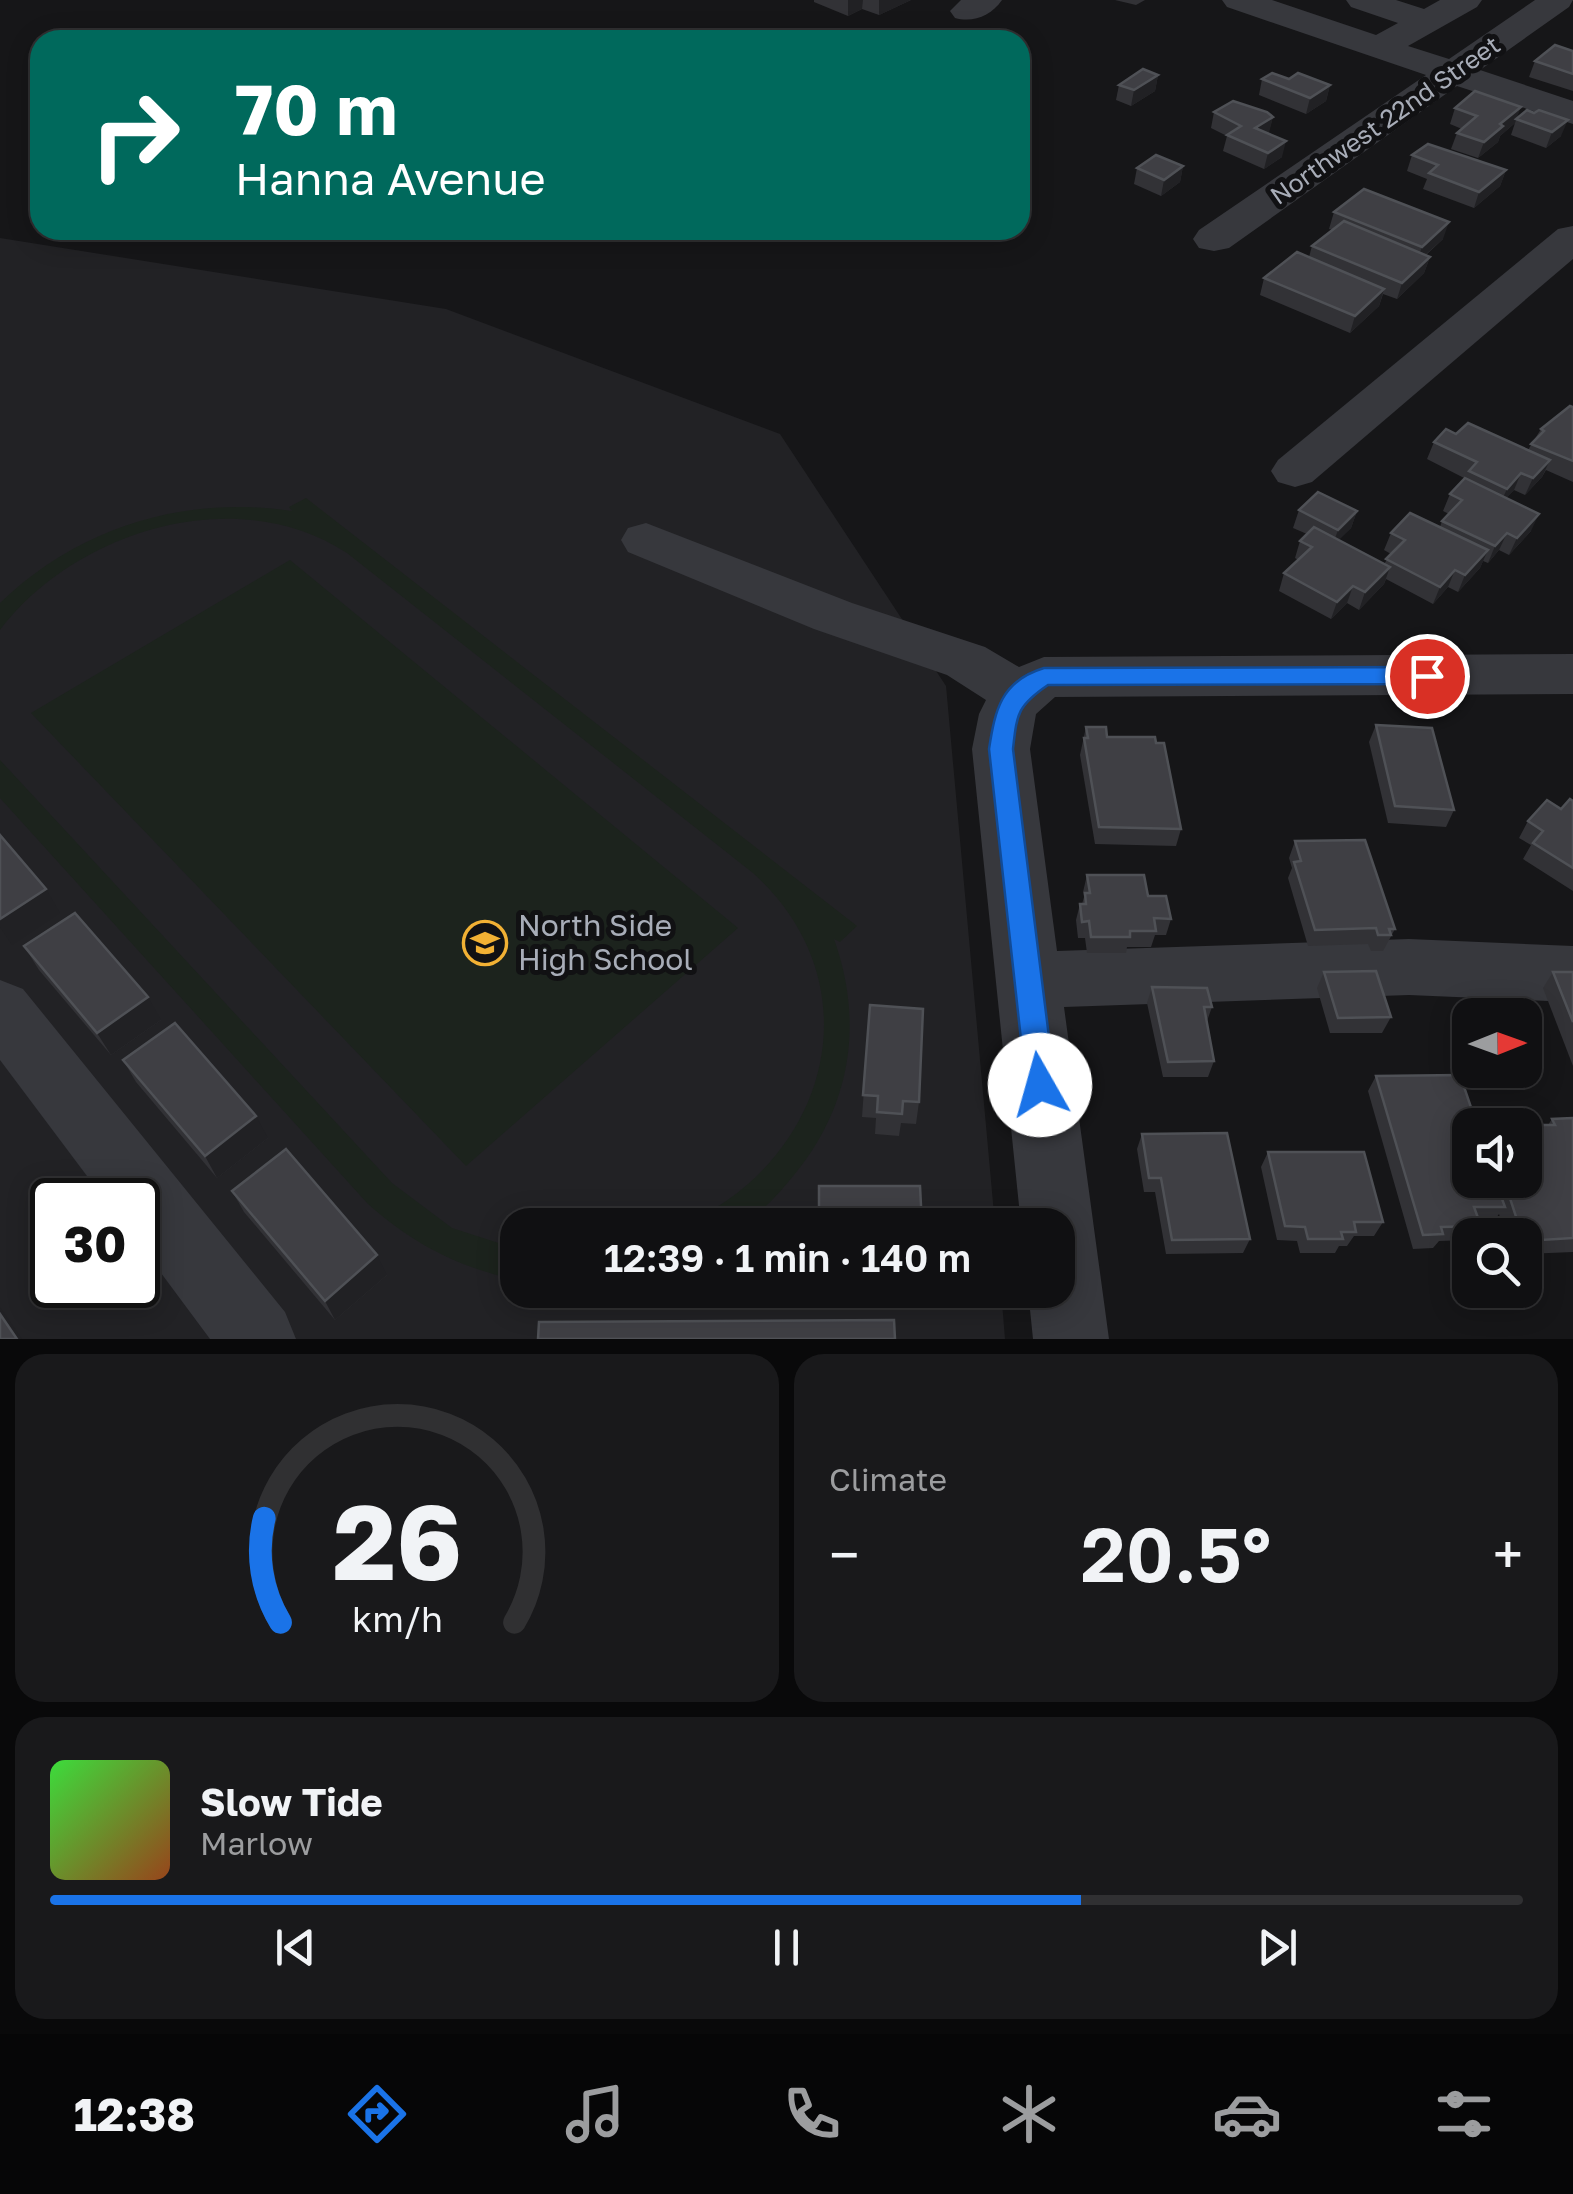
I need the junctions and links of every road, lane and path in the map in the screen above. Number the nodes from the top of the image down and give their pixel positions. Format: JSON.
{"nodes":[{"id":1,"x":1240,"y":0,"type":"edge"},
{"id":2,"x":1364,"y":0,"type":"edge"},
{"id":3,"x":1464,"y":0,"type":"edge"},
{"id":4,"x":1557,"y":0,"type":"edge"},
{"id":5,"x":1426,"y":22,"type":"junction"},
{"id":6,"x":1380,"y":46,"type":"junction"},
{"id":7,"x":1454,"y":71,"type":"junction"},
{"id":8,"x":1573,"y":114,"type":"edge"},
{"id":9,"x":1573,"y":238,"type":"edge"},
{"id":10,"x":1214,"y":240,"type":"dead end"},
{"id":11,"x":1295,"y":471,"type":"dead end"},
{"id":12,"x":646,"y":540,"type":"dead end"},
{"id":13,"x":1573,"y":631,"type":"edge"},
{"id":14,"x":1554,"y":674,"type":"edge"},
{"id":15,"x":1013,"y":701,"type":"junction"},
{"id":16,"x":1573,"y":974,"type":"edge"},
{"id":17,"x":1028,"y":980,"type":"junction"},
{"id":18,"x":0,"y":1009,"type":"edge"},
{"id":19,"x":1055,"y":1208,"type":"edge"},
{"id":20,"x":1066,"y":1308,"type":"edge"},
{"id":21,"x":258,"y":1339,"type":"edge"},
{"id":22,"x":1070,"y":1339,"type":"edge"}],
"edges":[{"from":1,"to":6,"type":"street"},
{"from":2,"to":5,"type":"street"},
{"from":3,"to":5,"type":"street"},
{"from":4,"to":7,"type":"street","name":"Northwest 22nd Street"},
{"from":5,"to":6,"type":"street"},
{"from":6,"to":7,"type":"street"},
{"from":7,"to":8,"type":"street"},
{"from":7,"to":10,"type":"street","name":"Northwest 22nd Street"},
{"from":9,"to":11,"type":"street"},
{"from":12,"to":15,"type":"street"},
{"from":13,"to":14,"type":"street"},
{"from":14,"to":15,"type":"street"},
{"from":15,"to":17,"type":"street"},
{"from":16,"to":17,"type":"street"},
{"from":17,"to":19,"type":"street"},
{"from":18,"to":21,"type":"street"},
{"from":20,"to":22,"type":"street"}]}
